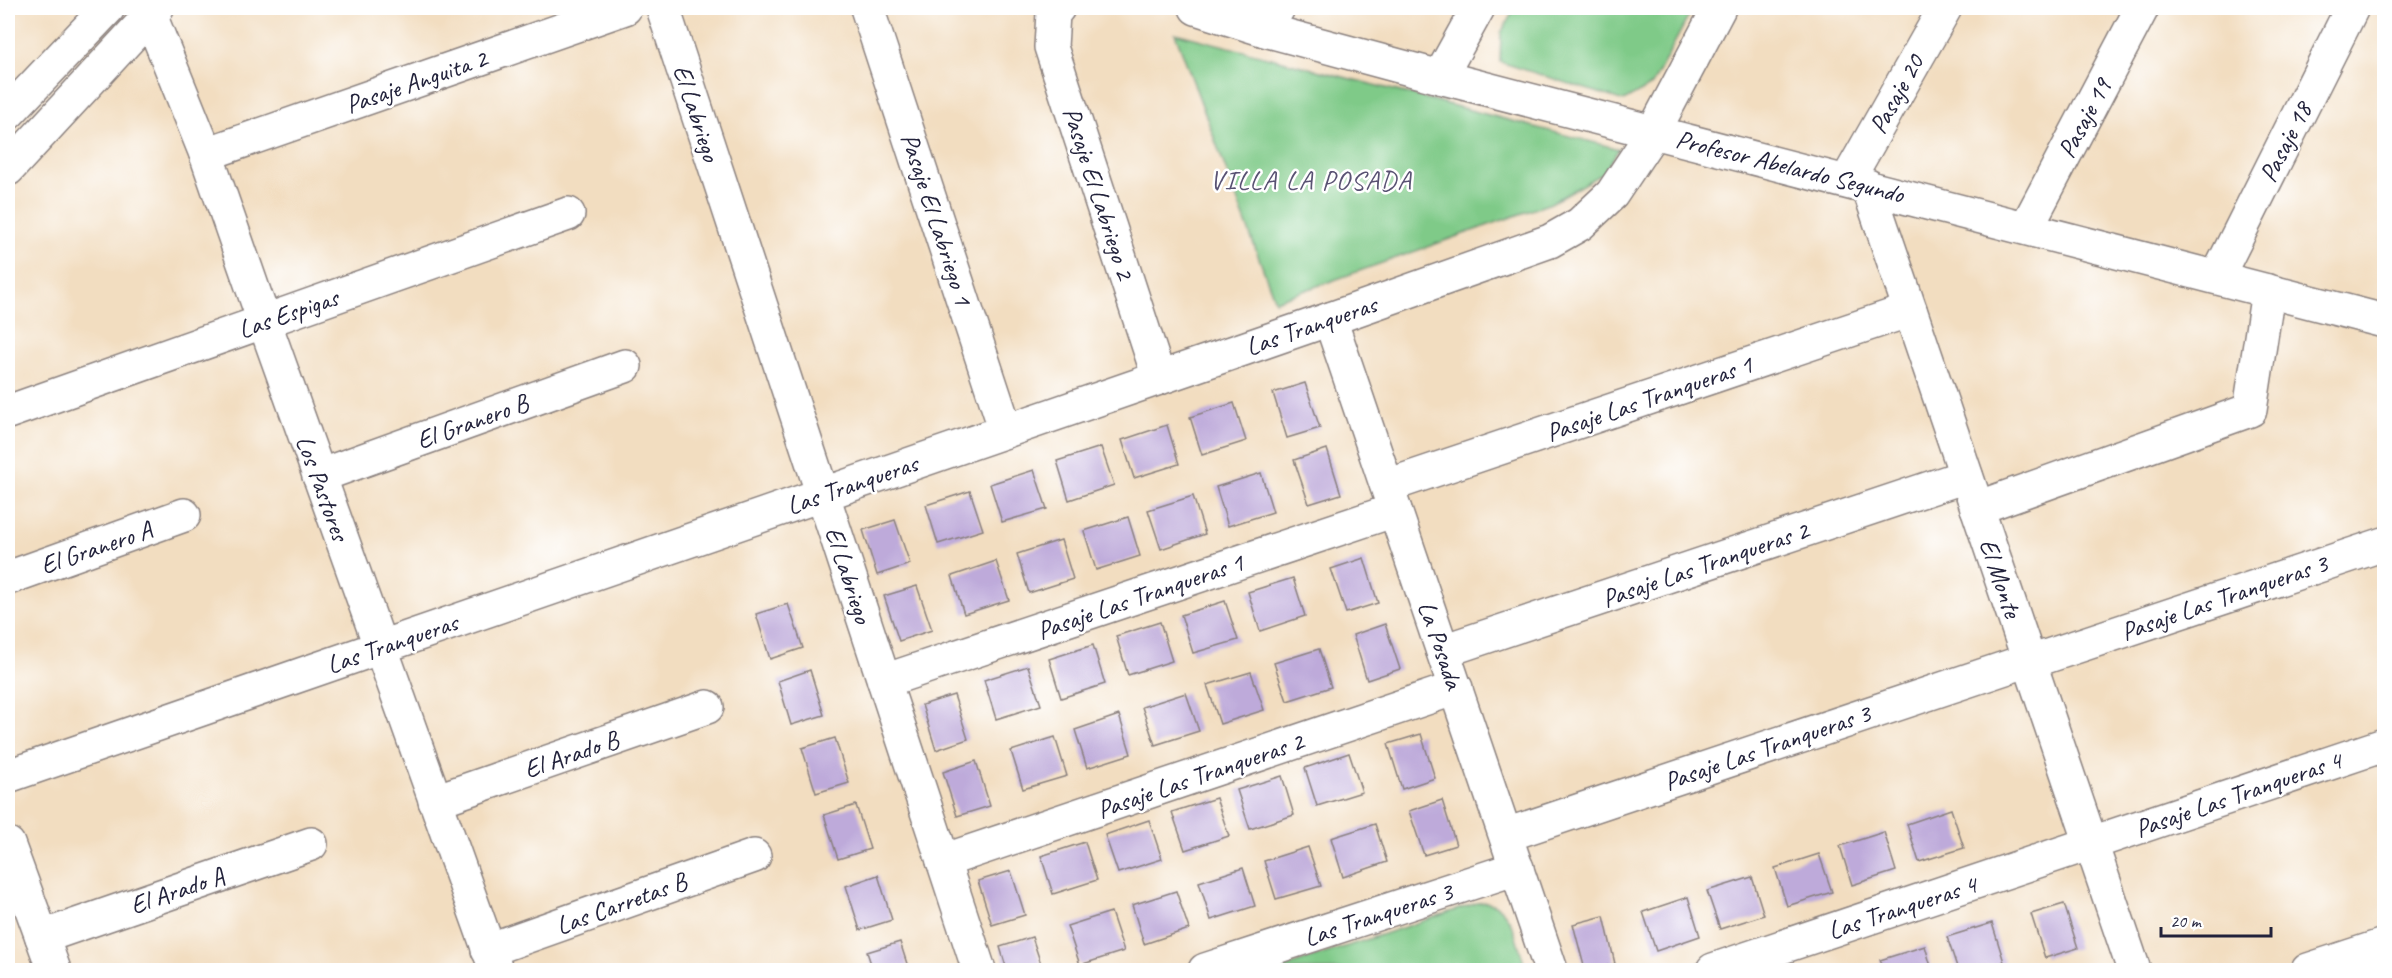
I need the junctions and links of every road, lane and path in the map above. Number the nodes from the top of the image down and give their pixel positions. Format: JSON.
{"nodes":[{"id":1,"x":108,"y":8,"type":"edge"},
{"id":2,"x":625,"y":8,"type":"edge"},
{"id":3,"x":663,"y":8,"type":"edge"},
{"id":4,"x":867,"y":8,"type":"edge"},
{"id":5,"x":1058,"y":8,"type":"edge"},
{"id":6,"x":1196,"y":8,"type":"edge"},
{"id":7,"x":1479,"y":8,"type":"edge"},
{"id":8,"x":1719,"y":8,"type":"edge"},
{"id":9,"x":1945,"y":8,"type":"edge"},
{"id":10,"x":2142,"y":8,"type":"edge"},
{"id":11,"x":2352,"y":8,"type":"edge"},
{"id":12,"x":150,"y":10,"type":"edge"},
{"id":13,"x":1272,"y":19,"type":"edge"},
{"id":14,"x":1440,"y":76,"type":"junction"},
{"id":15,"x":8,"y":112,"type":"edge"},
{"id":16,"x":1654,"y":131,"type":"junction"},
{"id":17,"x":206,"y":154,"type":"junction"},
{"id":18,"x":8,"y":169,"type":"edge"},
{"id":19,"x":1858,"y":183,"type":"junction"},
{"id":20,"x":568,"y":214,"type":"dead end"},
{"id":21,"x":2026,"y":228,"type":"junction"},
{"id":22,"x":2217,"y":277,"type":"junction"},
{"id":23,"x":2268,"y":291,"type":"junction"},
{"id":24,"x":1910,"y":310,"type":"junction"},
{"id":25,"x":1330,"y":319,"type":"junction"},
{"id":26,"x":264,"y":321,"type":"junction"},
{"id":27,"x":2385,"y":321,"type":"edge"},
{"id":28,"x":625,"y":366,"type":"dead end"},
{"id":29,"x":1160,"y":378,"type":"junction"},
{"id":30,"x":8,"y":412,"type":"edge"},
{"id":31,"x":1006,"y":431,"type":"junction"},
{"id":32,"x":319,"y":476,"type":"junction"},
{"id":33,"x":1966,"y":476,"type":"junction"},
{"id":34,"x":822,"y":494,"type":"junction"},
{"id":35,"x":1391,"y":498,"type":"junction"},
{"id":36,"x":1977,"y":508,"type":"junction"},
{"id":37,"x":184,"y":515,"type":"dead end"},
{"id":38,"x":2385,"y":544,"type":"edge"},
{"id":39,"x":8,"y":578,"type":"edge"},
{"id":40,"x":380,"y":647,"type":"junction"},
{"id":41,"x":1443,"y":651,"type":"junction"},
{"id":42,"x":2029,"y":661,"type":"junction"},
{"id":43,"x":884,"y":681,"type":"junction"},
{"id":44,"x":1456,"y":688,"type":"junction"},
{"id":45,"x":707,"y":707,"type":"dead end"},
{"id":46,"x":2385,"y":745,"type":"edge"},
{"id":47,"x":8,"y":776,"type":"edge"},
{"id":48,"x":435,"y":801,"type":"junction"},
{"id":49,"x":1506,"y":835,"type":"junction"},
{"id":50,"x":8,"y":844,"type":"edge"},
{"id":51,"x":311,"y":844,"type":"dead end"},
{"id":52,"x":2091,"y":844,"type":"junction"},
{"id":53,"x":754,"y":856,"type":"dead end"},
{"id":54,"x":943,"y":861,"type":"junction"},
{"id":55,"x":1517,"y":868,"type":"junction"},
{"id":56,"x":42,"y":937,"type":"junction"},
{"id":57,"x":2385,"y":945,"type":"edge"},
{"id":58,"x":492,"y":960,"type":"edge"},
{"id":59,"x":54,"y":970,"type":"edge"},
{"id":60,"x":979,"y":970,"type":"edge"},
{"id":61,"x":1205,"y":970,"type":"edge"},
{"id":62,"x":1551,"y":970,"type":"edge"},
{"id":63,"x":1713,"y":970,"type":"edge"},
{"id":64,"x":2134,"y":970,"type":"edge"},
{"id":65,"x":2308,"y":970,"type":"edge"}],
"edges":[{"from":1,"to":15,"type":"street"},
{"from":2,"to":17,"type":"street","name":"Pasaje Anguita 2"},
{"from":3,"to":34,"type":"street","name":"El Labriego"},
{"from":4,"to":31,"type":"street","name":"Pasaje El Labriego 1"},
{"from":5,"to":29,"type":"street","name":"Pasaje El Labriego 2"},
{"from":6,"to":13,"type":"street","name":"Profesor Abelardo Segundo"},
{"from":7,"to":14,"type":"street"},
{"from":8,"to":16,"type":"street","name":"Las Tranqueras"},
{"from":9,"to":19,"type":"street","name":"Pasaje 20"},
{"from":10,"to":21,"type":"street","name":"Pasaje 19"},
{"from":11,"to":22,"type":"street","name":"Pasaje 18"},
{"from":12,"to":17,"type":"street","name":"Los Pastores"},
{"from":12,"to":18,"type":"street"},
{"from":13,"to":14,"type":"street","name":"Profesor Abelardo Segundo"},
{"from":14,"to":16,"type":"street","name":"Profesor Abelardo Segundo"},
{"from":16,"to":19,"type":"street","name":"Profesor Abelardo Segundo"},
{"from":16,"to":25,"type":"street","name":"Las Tranqueras"},
{"from":17,"to":26,"type":"street","name":"Los Pastores"},
{"from":19,"to":21,"type":"street","name":"Profesor Abelardo Segundo"},
{"from":19,"to":24,"type":"street","name":"El Monte"},
{"from":20,"to":26,"type":"street","name":"Las Espigas"},
{"from":21,"to":22,"type":"street","name":"Profesor Abelardo Segundo"},
{"from":22,"to":23,"type":"street","name":"Profesor Abelardo Segundo"},
{"from":23,"to":27,"type":"street","name":"Profesor Abelardo Segundo"},
{"from":23,"to":36,"type":"street"},
{"from":24,"to":33,"type":"street","name":"El Monte"},
{"from":24,"to":35,"type":"street","name":"Pasaje Las Tranqueras 1"},
{"from":25,"to":29,"type":"street","name":"Las Tranqueras"},
{"from":25,"to":35,"type":"street","name":"La Posada"},
{"from":26,"to":30,"type":"street","name":"Las Espigas"},
{"from":26,"to":32,"type":"street","name":"Los Pastores"},
{"from":28,"to":32,"type":"street","name":"El Granero B"},
{"from":29,"to":31,"type":"street","name":"Las Tranqueras"},
{"from":31,"to":34,"type":"street","name":"Las Tranqueras"},
{"from":32,"to":40,"type":"street","name":"Los Pastores"},
{"from":33,"to":36,"type":"street","name":"El Monte"},
{"from":33,"to":41,"type":"street","name":"Pasaje Las Tranqueras 2"},
{"from":34,"to":40,"type":"street","name":"Las Tranqueras"},
{"from":34,"to":43,"type":"street","name":"El Labriego"},
{"from":35,"to":41,"type":"street","name":"La Posada"},
{"from":35,"to":43,"type":"street","name":"Pasaje Las Tranqueras 1"},
{"from":36,"to":42,"type":"street","name":"El Monte"},
{"from":37,"to":39,"type":"street","name":"El Granero A"},
{"from":38,"to":42,"type":"street","name":"Pasaje Las Tranqueras 3"},
{"from":40,"to":47,"type":"street","name":"Las Tranqueras"},
{"from":40,"to":48,"type":"street","name":"Los Pastores"},
{"from":41,"to":44,"type":"street","name":"La Posada"},
{"from":42,"to":49,"type":"street","name":"Pasaje Las Tranqueras 3"},
{"from":42,"to":52,"type":"street","name":"El Monte"},
{"from":43,"to":54,"type":"street","name":"El Labriego"},
{"from":44,"to":49,"type":"street","name":"La Posada"},
{"from":44,"to":54,"type":"street","name":"Pasaje Las Tranqueras 2"},
{"from":45,"to":48,"type":"street","name":"El Arado B"},
{"from":46,"to":52,"type":"street","name":"Pasaje Las Tranqueras 4"},
{"from":48,"to":58,"type":"street","name":"Los Pastores"},
{"from":49,"to":55,"type":"street","name":"La Posada"},
{"from":50,"to":56,"type":"street"},
{"from":51,"to":56,"type":"street","name":"El Arado A"},
{"from":52,"to":63,"type":"street","name":"Las Tranqueras 4"},
{"from":52,"to":64,"type":"street","name":"El Monte"},
{"from":53,"to":58,"type":"street","name":"Las Carretas B"},
{"from":54,"to":60,"type":"street","name":"El Labriego"},
{"from":55,"to":61,"type":"street","name":"Las Tranqueras 3"},
{"from":55,"to":62,"type":"street","name":"La Posada"},
{"from":56,"to":59,"type":"street"},
{"from":57,"to":65,"type":"street"}]}
